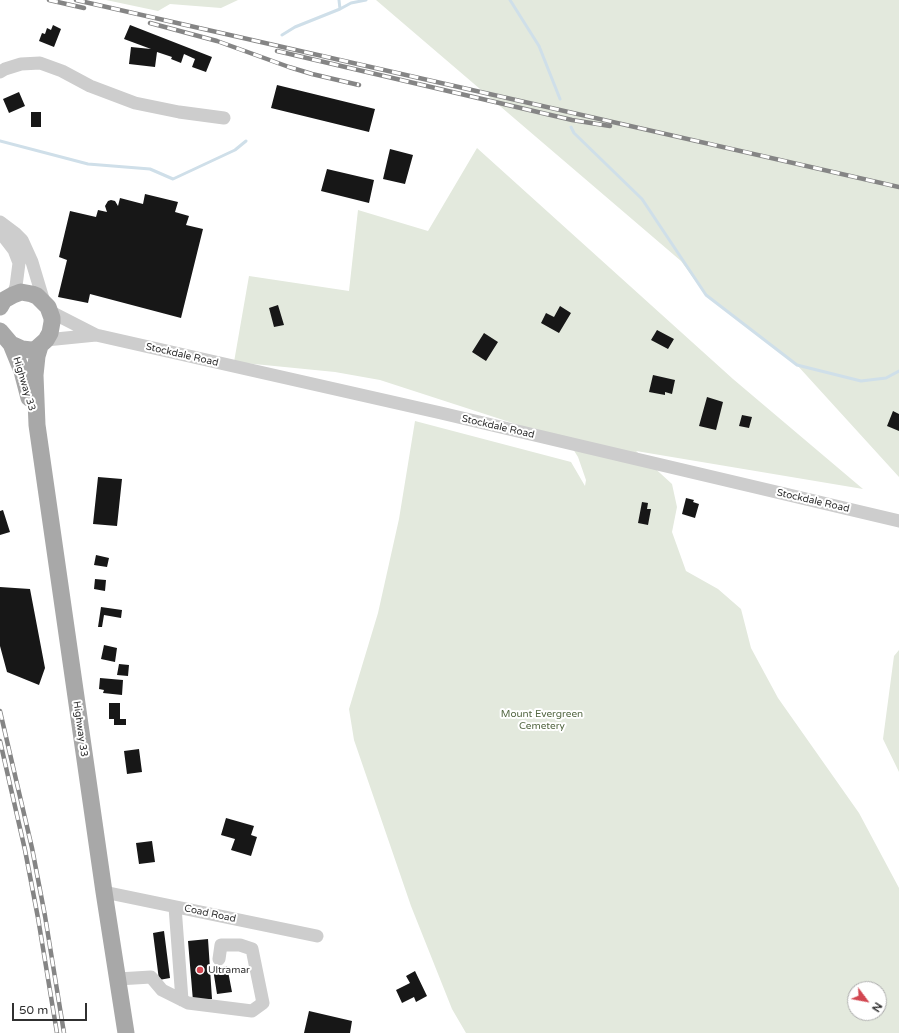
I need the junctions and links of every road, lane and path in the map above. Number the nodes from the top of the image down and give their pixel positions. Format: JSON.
{"nodes":[{"id":1,"x":0,"y":72,"type":"edge"},
{"id":2,"x":224,"y":118,"type":"dead end"},
{"id":3,"x":0,"y":222,"type":"edge"},
{"id":4,"x":0,"y":232,"type":"edge"},
{"id":5,"x":5,"y":299,"type":"edge"},
{"id":6,"x":47,"y":307,"type":"junction"},
{"id":7,"x":0,"y":331,"type":"edge"},
{"id":8,"x":96,"y":335,"type":"junction"},
{"id":9,"x":43,"y":343,"type":"junction"},
{"id":10,"x":11,"y":344,"type":"junction"},
{"id":11,"x":36,"y":425,"type":"junction"},
{"id":12,"x":899,"y":521,"type":"edge"},
{"id":13,"x":104,"y":892,"type":"junction"},
{"id":14,"x":175,"y":907,"type":"junction"},
{"id":15,"x":317,"y":936,"type":"dead end"},
{"id":16,"x":219,"y":959,"type":"dead end"},
{"id":17,"x":118,"y":978,"type":"junction"},
{"id":18,"x":182,"y":1000,"type":"junction"},
{"id":19,"x":126,"y":1033,"type":"edge"}],
"edges":[{"from":1,"to":2,"type":"street"},
{"from":3,"to":6,"type":"street"},
{"from":4,"to":5,"type":"street"},
{"from":5,"to":6,"type":"main road"},
{"from":6,"to":8,"type":"street","name":"Stockdale Road"},
{"from":6,"to":9,"type":"main road","name":"Highway 33"},
{"from":7,"to":10,"type":"main road"},
{"from":8,"to":9,"type":"street","name":"Stockdale Road"},
{"from":8,"to":12,"type":"street","name":"Stockdale Road"},
{"from":9,"to":10,"type":"main road"},
{"from":9,"to":11,"type":"main road","name":"Highway 33"},
{"from":10,"to":11,"type":"main road","name":"Highway 33"},
{"from":11,"to":13,"type":"main road","name":"Highway 33"},
{"from":13,"to":14,"type":"street","name":"Coad Road"},
{"from":13,"to":17,"type":"main road","name":"Highway 33"},
{"from":14,"to":15,"type":"street","name":"Coad Road"},
{"from":14,"to":18,"type":"street"},
{"from":16,"to":18,"type":"street"},
{"from":17,"to":18,"type":"street"},
{"from":17,"to":19,"type":"main road","name":"Highway 33"}]}
